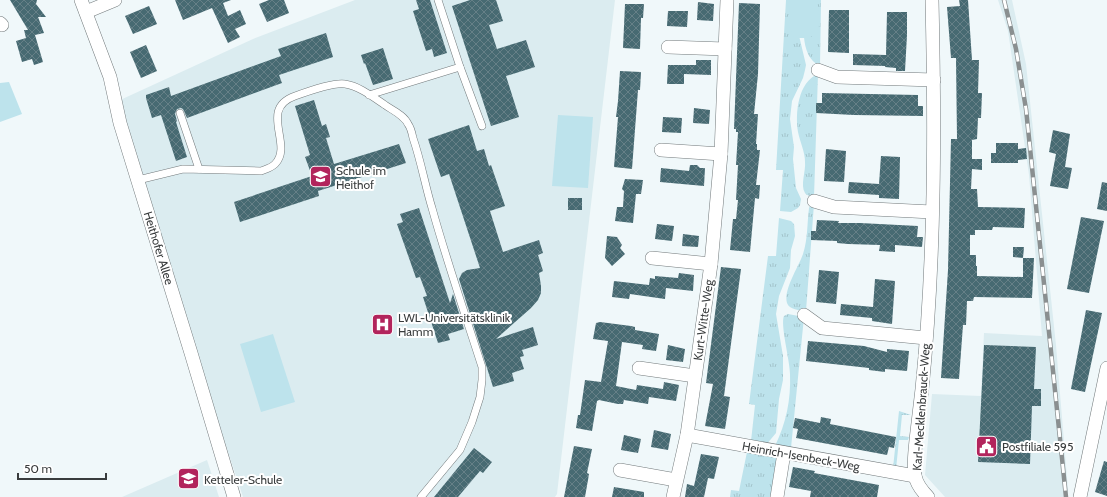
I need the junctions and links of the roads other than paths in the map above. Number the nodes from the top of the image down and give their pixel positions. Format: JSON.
{"nodes":[{"id":1,"x":81,"y":0,"type":"edge"},
{"id":2,"x":115,"y":0,"type":"edge"},
{"id":3,"x":438,"y":0,"type":"edge"},
{"id":4,"x":727,"y":0,"type":"edge"},
{"id":5,"x":932,"y":0,"type":"edge"},
{"id":6,"x":86,"y":12,"type":"junction"},
{"id":7,"x":668,"y":47,"type":"dead end"},
{"id":8,"x":725,"y":49,"type":"junction"},
{"id":9,"x":460,"y":67,"type":"junction"},
{"id":10,"x":818,"y":70,"type":"dead end"},
{"id":11,"x":934,"y":80,"type":"junction"},
{"id":12,"x":370,"y":95,"type":"junction"},
{"id":13,"x":180,"y":113,"type":"dead end"},
{"id":14,"x":482,"y":126,"type":"dead end"},
{"id":15,"x":661,"y":150,"type":"dead end"},
{"id":16,"x":721,"y":154,"type":"junction"},
{"id":17,"x":199,"y":169,"type":"junction"},
{"id":18,"x":138,"y":180,"type":"junction"},
{"id":19,"x":814,"y":201,"type":"dead end"},
{"id":20,"x":932,"y":212,"type":"junction"},
{"id":21,"x":652,"y":258,"type":"dead end"},
{"id":22,"x":711,"y":264,"type":"junction"},
{"id":23,"x":804,"y":315,"type":"dead end"},
{"id":24,"x":926,"y":338,"type":"junction"},
{"id":25,"x":639,"y":368,"type":"dead end"},
{"id":26,"x":1107,"y":368,"type":"edge"},
{"id":27,"x":695,"y":376,"type":"junction"},
{"id":28,"x":687,"y":435,"type":"junction"},
{"id":29,"x":784,"y":453,"type":"junction"},
{"id":30,"x":620,"y":470,"type":"dead end"},
{"id":31,"x":915,"y":476,"type":"junction"},
{"id":32,"x":676,"y":480,"type":"junction"},
{"id":33,"x":234,"y":497,"type":"edge"},
{"id":34,"x":421,"y":497,"type":"edge"},
{"id":35,"x":673,"y":497,"type":"edge"},
{"id":36,"x":777,"y":497,"type":"edge"},
{"id":37,"x":928,"y":497,"type":"edge"},
{"id":38,"x":1080,"y":497,"type":"edge"}],
"edges":[{"from":1,"to":6,"type":"street","name":"Heithofer Allee"},
{"from":2,"to":6,"type":"street"},
{"from":3,"to":9,"type":"lane"},
{"from":4,"to":8,"type":"street","name":"Kurt-Witte-Weg"},
{"from":5,"to":11,"type":"street","name":"Karl-Mecklenbrauck-Weg"},
{"from":6,"to":18,"type":"street","name":"Heithofer Allee"},
{"from":7,"to":8,"type":"street"},
{"from":8,"to":16,"type":"street","name":"Kurt-Witte-Weg"},
{"from":9,"to":12,"type":"lane"},
{"from":9,"to":14,"type":"lane"},
{"from":10,"to":11,"type":"street"},
{"from":11,"to":20,"type":"street","name":"Karl-Mecklenbrauck-Weg"},
{"from":12,"to":17,"type":"lane"},
{"from":12,"to":34,"type":"lane"},
{"from":13,"to":17,"type":"lane"},
{"from":15,"to":16,"type":"street"},
{"from":16,"to":22,"type":"street","name":"Kurt-Witte-Weg"},
{"from":17,"to":18,"type":"lane"},
{"from":18,"to":33,"type":"street","name":"Heithofer Allee"},
{"from":19,"to":20,"type":"street"},
{"from":20,"to":24,"type":"street","name":"Karl-Mecklenbrauck-Weg"},
{"from":21,"to":22,"type":"street","name":"Kurt-Witte-Weg"},
{"from":22,"to":27,"type":"street","name":"Kurt-Witte-Weg"},
{"from":23,"to":24,"type":"street","name":"Karl-Mecklenbrauck-Weg"},
{"from":24,"to":31,"type":"street","name":"Karl-Mecklenbrauck-Weg"},
{"from":25,"to":27,"type":"street","name":"Kurt-Witte-Weg"},
{"from":26,"to":38,"type":"street"},
{"from":27,"to":28,"type":"street","name":"Kurt-Witte-Weg"},
{"from":28,"to":29,"type":"street","name":"Heinrich-Isenbeck-Weg"},
{"from":28,"to":32,"type":"street","name":"Kurt-Witte-Weg"},
{"from":29,"to":31,"type":"street","name":"Heinrich-Isenbeck-Weg"},
{"from":29,"to":36,"type":"street"},
{"from":30,"to":32,"type":"street"},
{"from":31,"to":37,"type":"street","name":"Karl-Mecklenbrauck-Weg"},
{"from":32,"to":35,"type":"street","name":"Kurt-Witte-Weg"}]}
